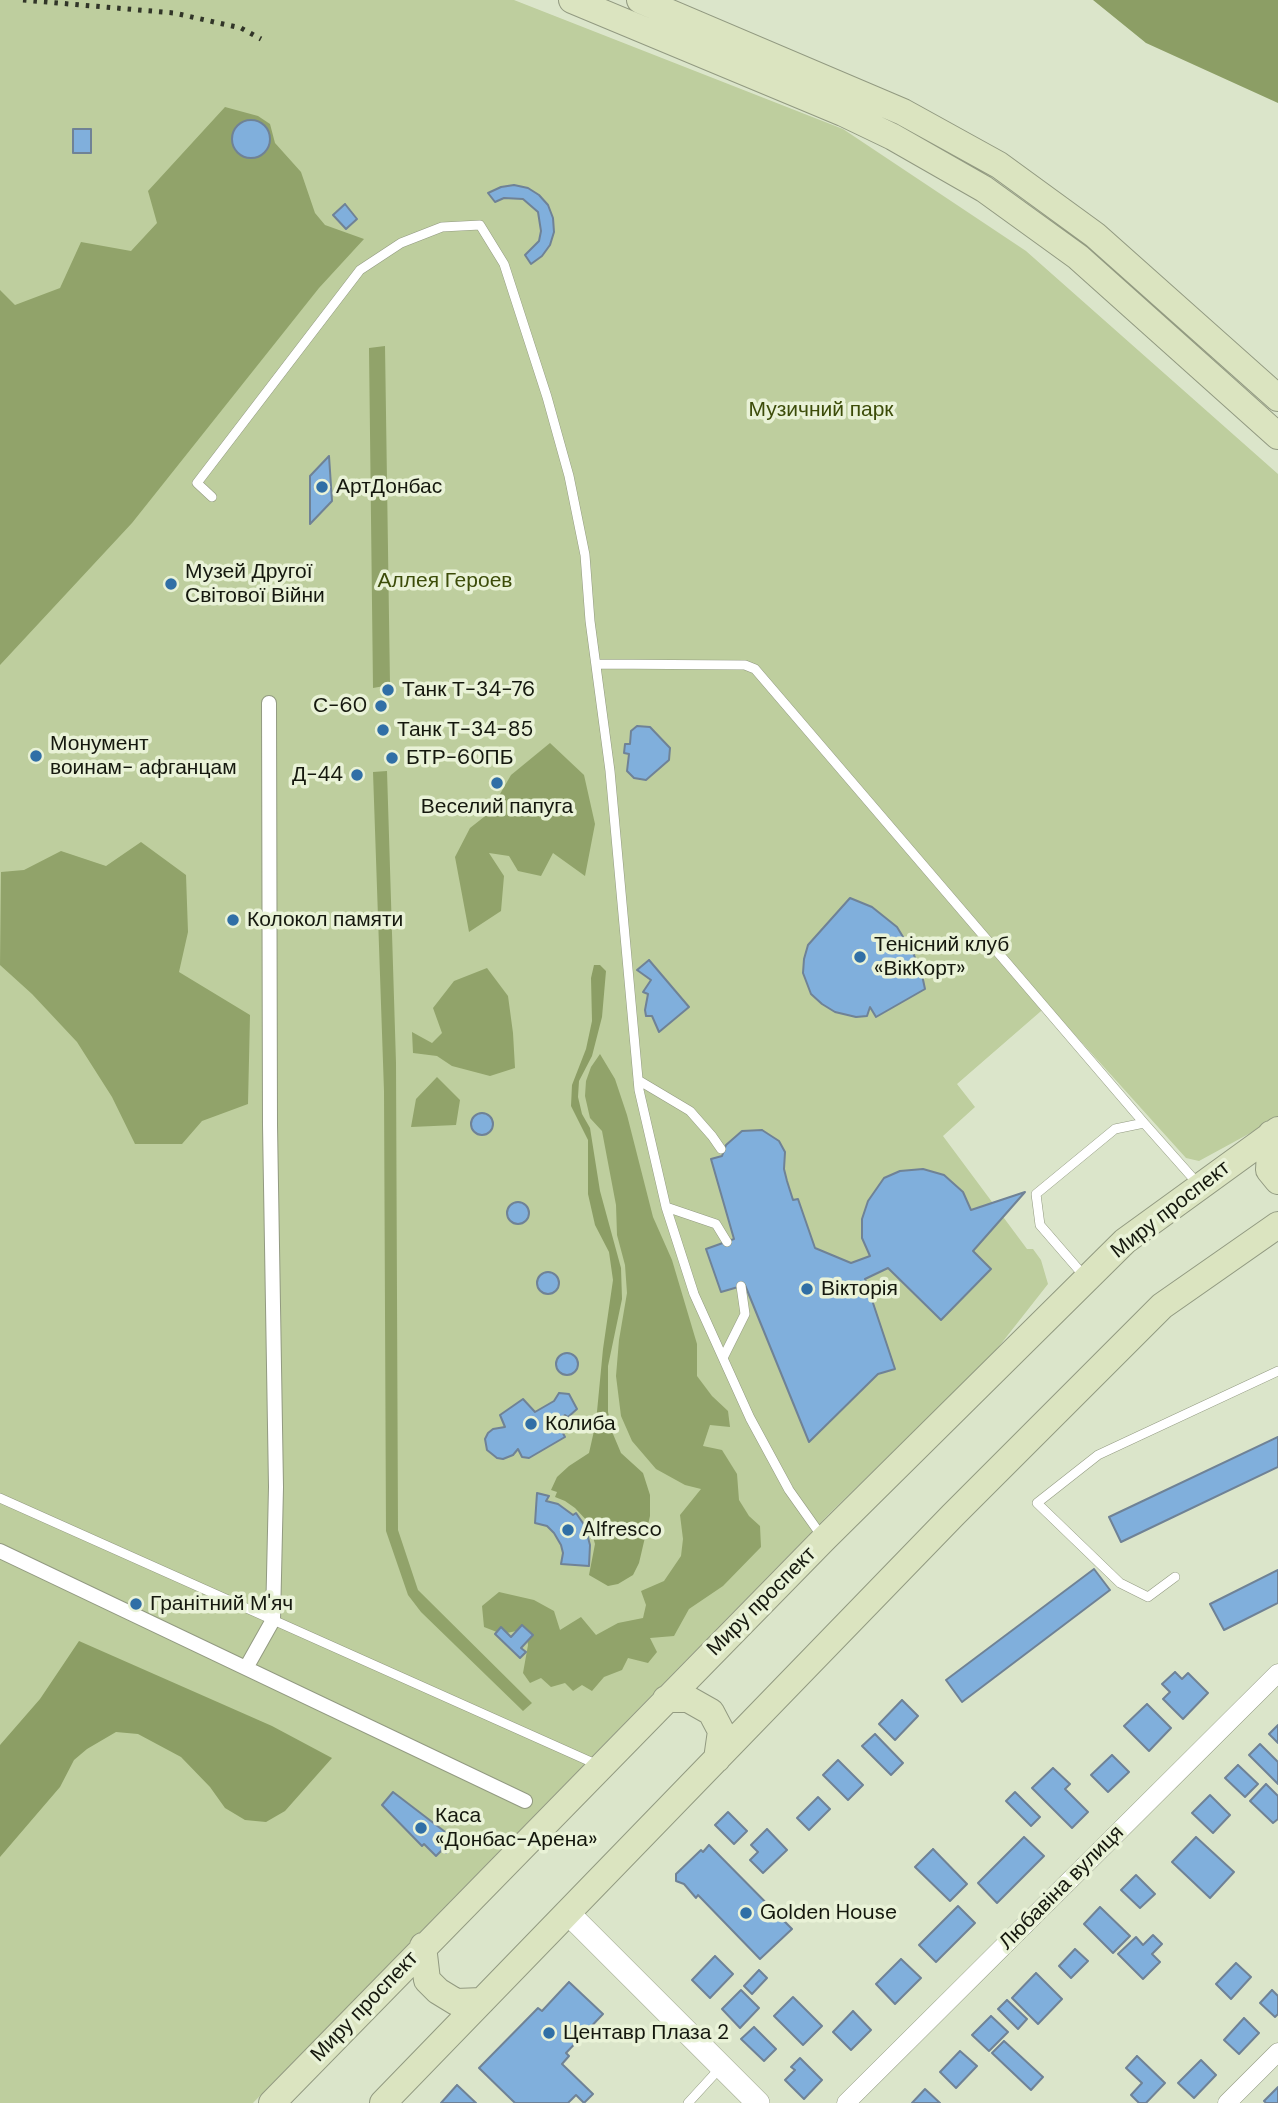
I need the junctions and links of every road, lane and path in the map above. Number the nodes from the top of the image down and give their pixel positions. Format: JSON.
{"nodes":[{"id":1,"x":572,"y":0,"type":"edge"},
{"id":2,"x":640,"y":0,"type":"edge"},
{"id":3,"x":1278,"y":398,"type":"edge"},
{"id":4,"x":1278,"y":436,"type":"edge"},
{"id":5,"x":212,"y":497,"type":"dead end"},
{"id":6,"x":596,"y":664,"type":"junction"},
{"id":7,"x":269,"y":703,"type":"dead end"},
{"id":8,"x":638,"y":1080,"type":"junction"},
{"id":9,"x":1144,"y":1124,"type":"junction"},
{"id":10,"x":1275,"y":1132,"type":"edge"},
{"id":11,"x":721,"y":1149,"type":"dead end"},
{"id":12,"x":1278,"y":1181,"type":"edge"},
{"id":13,"x":1200,"y":1186,"type":"junction"},
{"id":14,"x":666,"y":1207,"type":"junction"},
{"id":15,"x":1278,"y":1225,"type":"edge"},
{"id":16,"x":727,"y":1242,"type":"dead end"},
{"id":17,"x":1087,"y":1279,"type":"junction"},
{"id":18,"x":741,"y":1286,"type":"dead end"},
{"id":19,"x":724,"y":1356,"type":"junction"},
{"id":20,"x":1278,"y":1371,"type":"edge"},
{"id":21,"x":0,"y":1498,"type":"edge"},
{"id":22,"x":824,"y":1539,"type":"junction"},
{"id":23,"x":0,"y":1551,"type":"edge"},
{"id":24,"x":1175,"y":1577,"type":"dead end"},
{"id":25,"x":273,"y":1620,"type":"junction"},
{"id":26,"x":246,"y":1668,"type":"junction"},
{"id":27,"x":1278,"y":1673,"type":"edge"},
{"id":28,"x":666,"y":1699,"type":"junction"},
{"id":29,"x":717,"y":1759,"type":"junction"},
{"id":30,"x":599,"y":1766,"type":"junction"},
{"id":31,"x":525,"y":1801,"type":"dead end"},
{"id":32,"x":567,"y":1912,"type":"junction"},
{"id":33,"x":423,"y":1946,"type":"junction"},
{"id":34,"x":482,"y":2001,"type":"junction"},
{"id":35,"x":1278,"y":2052,"type":"edge"},
{"id":36,"x":721,"y":2066,"type":"junction"},
{"id":37,"x":272,"y":2103,"type":"edge"},
{"id":38,"x":383,"y":2103,"type":"edge"},
{"id":39,"x":688,"y":2103,"type":"edge"},
{"id":40,"x":758,"y":2103,"type":"edge"},
{"id":41,"x":846,"y":2103,"type":"edge"},
{"id":42,"x":1227,"y":2103,"type":"edge"}],
"edges":[{"from":1,"to":4,"type":"main road"},
{"from":2,"to":3,"type":"main road"},
{"from":5,"to":6,"type":"lane"},
{"from":6,"to":8,"type":"lane"},
{"from":6,"to":9,"type":"lane"},
{"from":7,"to":25,"type":"street"},
{"from":8,"to":11,"type":"lane"},
{"from":8,"to":14,"type":"lane"},
{"from":9,"to":13,"type":"lane"},
{"from":9,"to":17,"type":"lane"},
{"from":10,"to":12,"type":"main road"},
{"from":10,"to":13,"type":"main road","name":"Миру проспект"},
{"from":13,"to":17,"type":"main road","name":"Миру проспект"},
{"from":14,"to":16,"type":"lane"},
{"from":14,"to":19,"type":"lane"},
{"from":15,"to":29,"type":"main road"},
{"from":17,"to":22,"type":"main road","name":"Миру проспект"},
{"from":18,"to":19,"type":"lane"},
{"from":19,"to":22,"type":"lane"},
{"from":20,"to":24,"type":"lane"},
{"from":21,"to":25,"type":"lane"},
{"from":22,"to":28,"type":"main road","name":"Миру проспект"},
{"from":23,"to":26,"type":"street"},
{"from":25,"to":26,"type":"street"},
{"from":25,"to":30,"type":"lane"},
{"from":26,"to":31,"type":"street"},
{"from":27,"to":41,"type":"street","name":"Любавіна вулиця"},
{"from":28,"to":29,"type":"main road"},
{"from":28,"to":30,"type":"main road","name":"Миру проспект"},
{"from":29,"to":32,"type":"main road"},
{"from":30,"to":33,"type":"main road","name":"Миру проспект"},
{"from":32,"to":34,"type":"main road"},
{"from":32,"to":36,"type":"street"},
{"from":33,"to":34,"type":"main road"},
{"from":33,"to":37,"type":"main road","name":"Миру проспект"},
{"from":34,"to":38,"type":"main road"},
{"from":35,"to":42,"type":"street"},
{"from":36,"to":39,"type":"lane"},
{"from":36,"to":40,"type":"street"}]}
